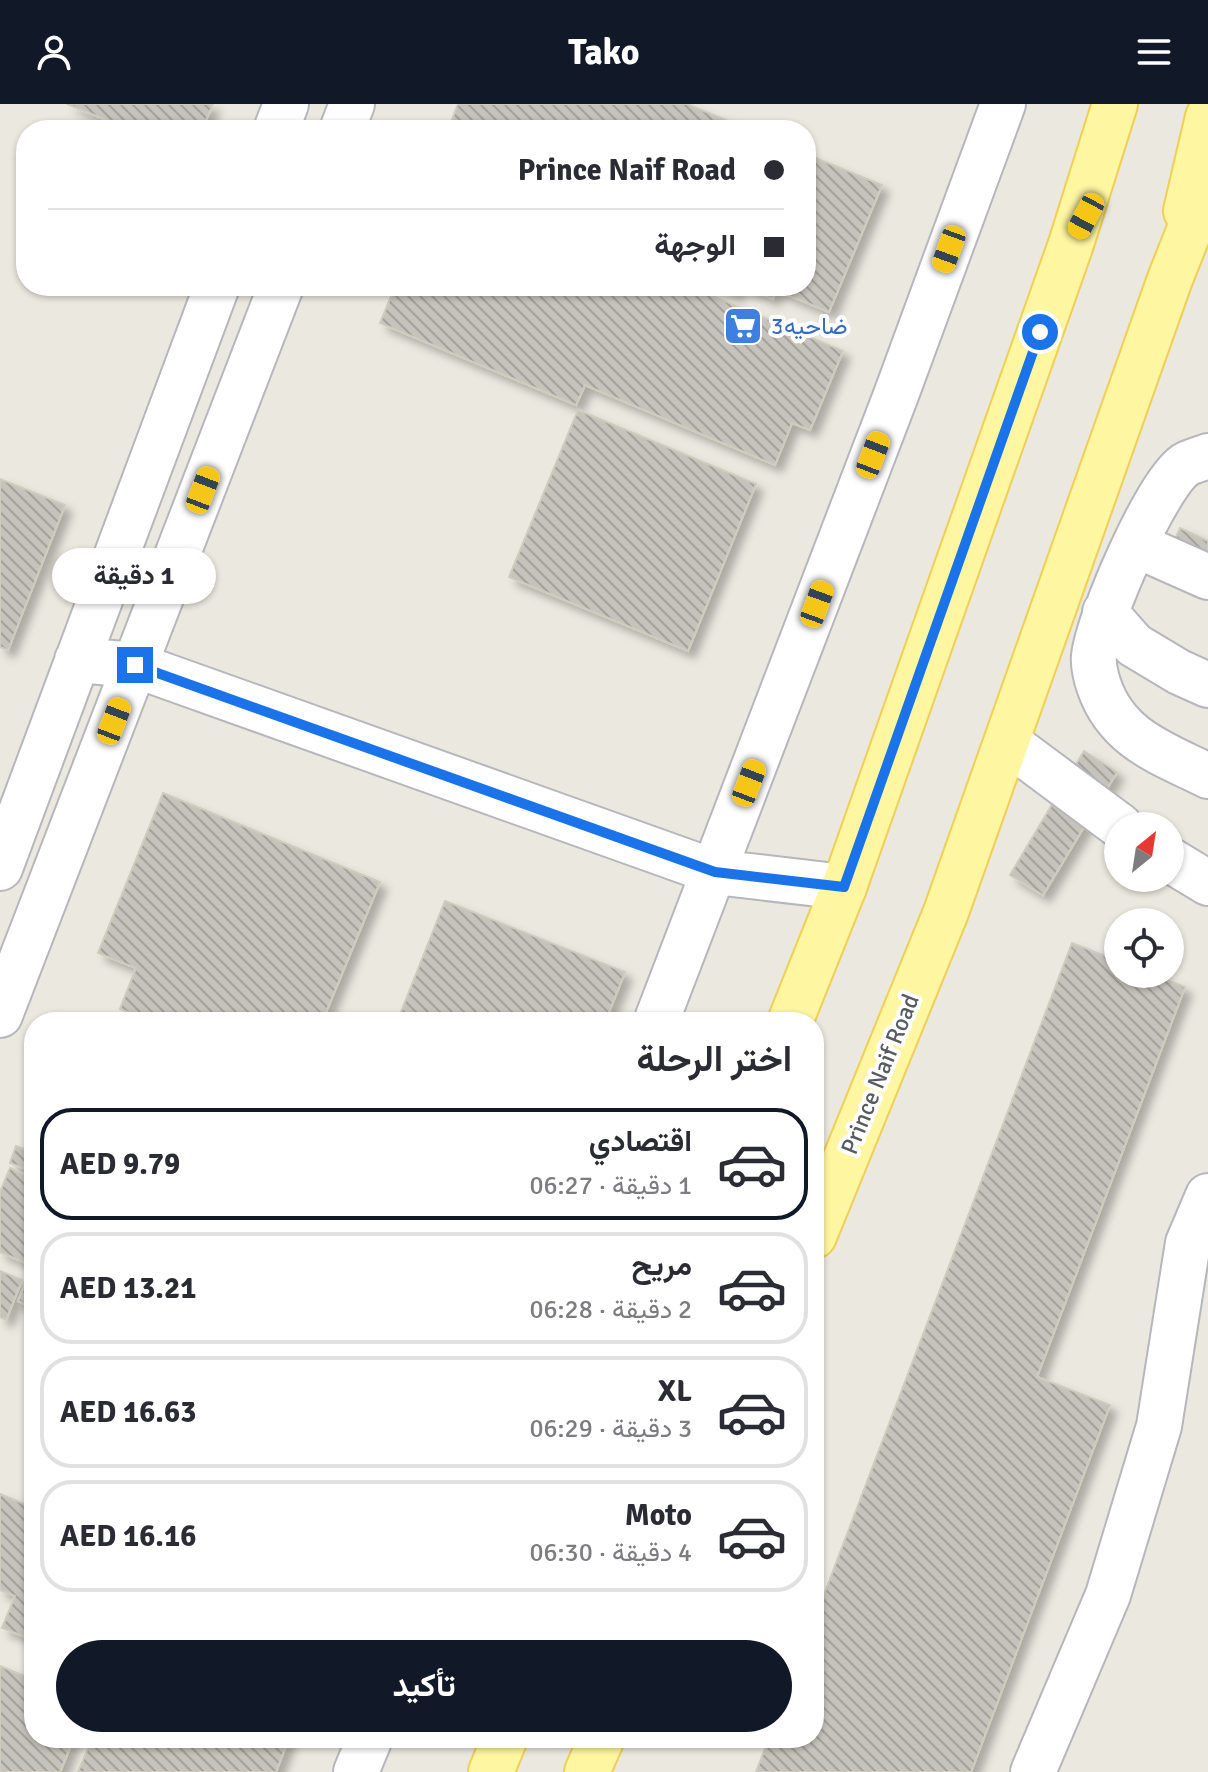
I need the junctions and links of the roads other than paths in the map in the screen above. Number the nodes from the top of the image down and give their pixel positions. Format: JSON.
{"nodes":[{"id":1,"x":1003,"y":104,"type":"edge"},
{"id":2,"x":1115,"y":104,"type":"edge"},
{"id":3,"x":1144,"y":104,"type":"edge"},
{"id":4,"x":1208,"y":117,"type":"edge"},
{"id":5,"x":1208,"y":183,"type":"edge"},
{"id":6,"x":1208,"y":214,"type":"edge"},
{"id":7,"x":1071,"y":244,"type":"junction"},
{"id":8,"x":1170,"y":279,"type":"junction"},
{"id":9,"x":213,"y":296,"type":"edge"},
{"id":10,"x":277,"y":296,"type":"edge"},
{"id":11,"x":1208,"y":456,"type":"edge"},
{"id":12,"x":1136,"y":545,"type":"junction"},
{"id":13,"x":1208,"y":577,"type":"edge"},
{"id":14,"x":1105,"y":612,"type":"junction"},
{"id":15,"x":77,"y":660,"type":"junction"},
{"id":16,"x":135,"y":665,"type":"junction"},
{"id":17,"x":1208,"y":685,"type":"edge"},
{"id":18,"x":1007,"y":742,"type":"junction"},
{"id":19,"x":1208,"y":776,"type":"edge"},
{"id":20,"x":1104,"y":814,"type":"edge"},
{"id":21,"x":0,"y":868,"type":"edge"},
{"id":22,"x":1184,"y":868,"type":"edge"},
{"id":23,"x":715,"y":872,"type":"junction"},
{"id":24,"x":1208,"y":883,"type":"edge"},
{"id":25,"x":844,"y":887,"type":"junction"},
{"id":26,"x":660,"y":1012,"type":"edge"},
{"id":27,"x":794,"y":1012,"type":"edge"},
{"id":28,"x":0,"y":1015,"type":"edge"},
{"id":29,"x":1208,"y":1196,"type":"edge"},
{"id":30,"x":824,"y":1211,"type":"edge"},
{"id":31,"x":366,"y":1748,"type":"edge"},
{"id":32,"x":501,"y":1748,"type":"edge"},
{"id":33,"x":598,"y":1748,"type":"edge"},
{"id":34,"x":356,"y":1772,"type":"edge"},
{"id":35,"x":491,"y":1772,"type":"edge"},
{"id":36,"x":587,"y":1772,"type":"edge"},
{"id":37,"x":1033,"y":1772,"type":"edge"}],
"edges":[{"from":1,"to":23,"type":"street"},
{"from":2,"to":7,"type":"main road"},
{"from":3,"to":7,"type":"main road"},
{"from":4,"to":8,"type":"main road"},
{"from":5,"to":8,"type":"main road"},
{"from":6,"to":8,"type":"street"},
{"from":7,"to":25,"type":"main road"},
{"from":8,"to":18,"type":"main road","name":"Prince Naif Road"},
{"from":9,"to":15,"type":"street"},
{"from":10,"to":16,"type":"street"},
{"from":11,"to":12,"type":"street"},
{"from":12,"to":13,"type":"street"},
{"from":12,"to":14,"type":"street"},
{"from":14,"to":17,"type":"street"},
{"from":14,"to":19,"type":"street"},
{"from":15,"to":16,"type":"street"},
{"from":15,"to":21,"type":"street"},
{"from":16,"to":23,"type":"street"},
{"from":16,"to":28,"type":"street"},
{"from":18,"to":20,"type":"street"},
{"from":18,"to":30,"type":"main road","name":"Prince Naif Road"},
{"from":22,"to":24,"type":"street"},
{"from":23,"to":25,"type":"street"},
{"from":23,"to":26,"type":"street"},
{"from":25,"to":27,"type":"main road"},
{"from":29,"to":37,"type":"street"},
{"from":31,"to":34,"type":"street"},
{"from":32,"to":35,"type":"main road"},
{"from":33,"to":36,"type":"main road"}]}
